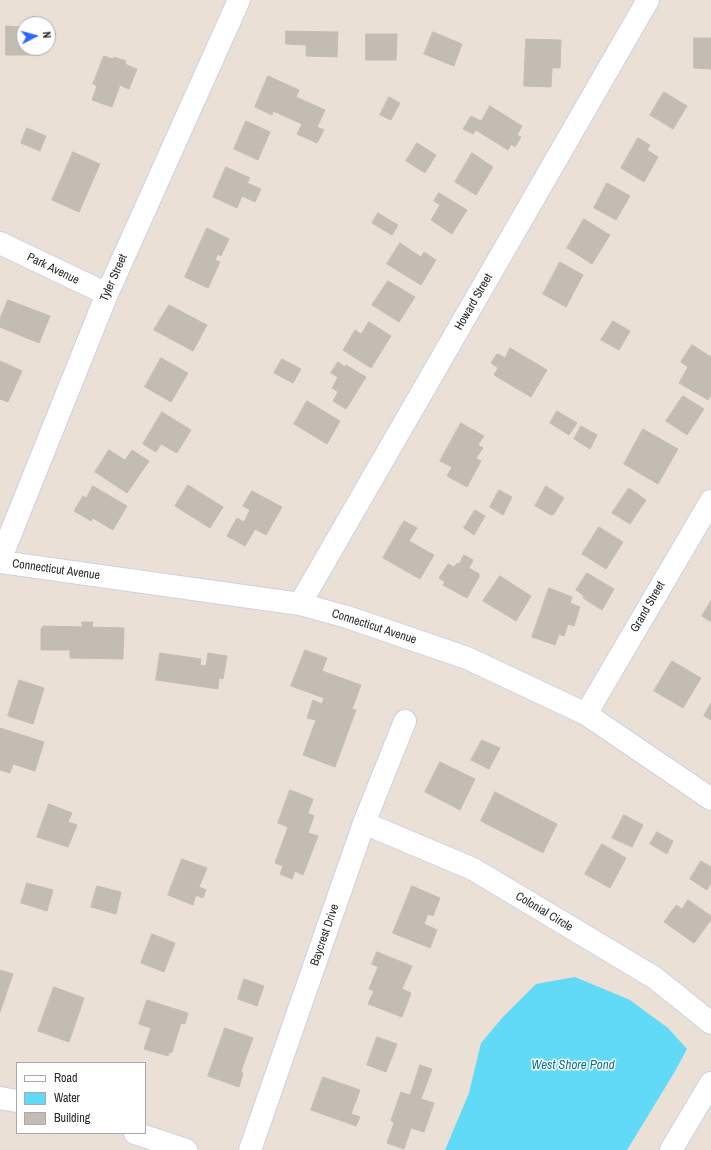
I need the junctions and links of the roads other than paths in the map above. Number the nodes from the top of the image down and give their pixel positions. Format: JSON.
{"nodes":[{"id":1,"x":239,"y":0,"type":"edge"},
{"id":2,"x":648,"y":0,"type":"edge"},
{"id":3,"x":0,"y":243,"type":"edge"},
{"id":4,"x":106,"y":294,"type":"junction"},
{"id":5,"x":711,"y":501,"type":"edge"},
{"id":6,"x":0,"y":561,"type":"edge"},
{"id":7,"x":300,"y":604,"type":"junction"},
{"id":8,"x":586,"y":714,"type":"junction"},
{"id":9,"x":405,"y":721,"type":"dead end"},
{"id":10,"x":711,"y":799,"type":"edge"},
{"id":11,"x":364,"y":823,"type":"junction"},
{"id":12,"x":711,"y":1023,"type":"edge"},
{"id":13,"x":711,"y":1084,"type":"edge"},
{"id":14,"x":0,"y":1098,"type":"edge"},
{"id":15,"x":16,"y":1101,"type":"edge"},
{"id":16,"x":138,"y":1134,"type":"edge"},
{"id":17,"x":186,"y":1150,"type":"edge"},
{"id":18,"x":250,"y":1150,"type":"edge"},
{"id":19,"x":671,"y":1150,"type":"edge"}],
"edges":[{"from":1,"to":4,"type":"street","name":"Tyler Street"},
{"from":2,"to":7,"type":"street","name":"Howard Street"},
{"from":3,"to":4,"type":"street","name":"Park Avenue"},
{"from":4,"to":6,"type":"street","name":"Tyler Street"},
{"from":5,"to":8,"type":"street","name":"Grand Street"},
{"from":6,"to":7,"type":"street","name":"Connecticut Avenue"},
{"from":7,"to":8,"type":"street","name":"Connecticut Avenue"},
{"from":8,"to":10,"type":"street","name":"Connecticut Avenue"},
{"from":9,"to":11,"type":"street","name":"Baycrest Drive"},
{"from":11,"to":12,"type":"street","name":"Colonial Circle"},
{"from":11,"to":18,"type":"street","name":"Baycrest Drive"},
{"from":13,"to":19,"type":"street"},
{"from":14,"to":15,"type":"street"},
{"from":16,"to":17,"type":"street"}]}
